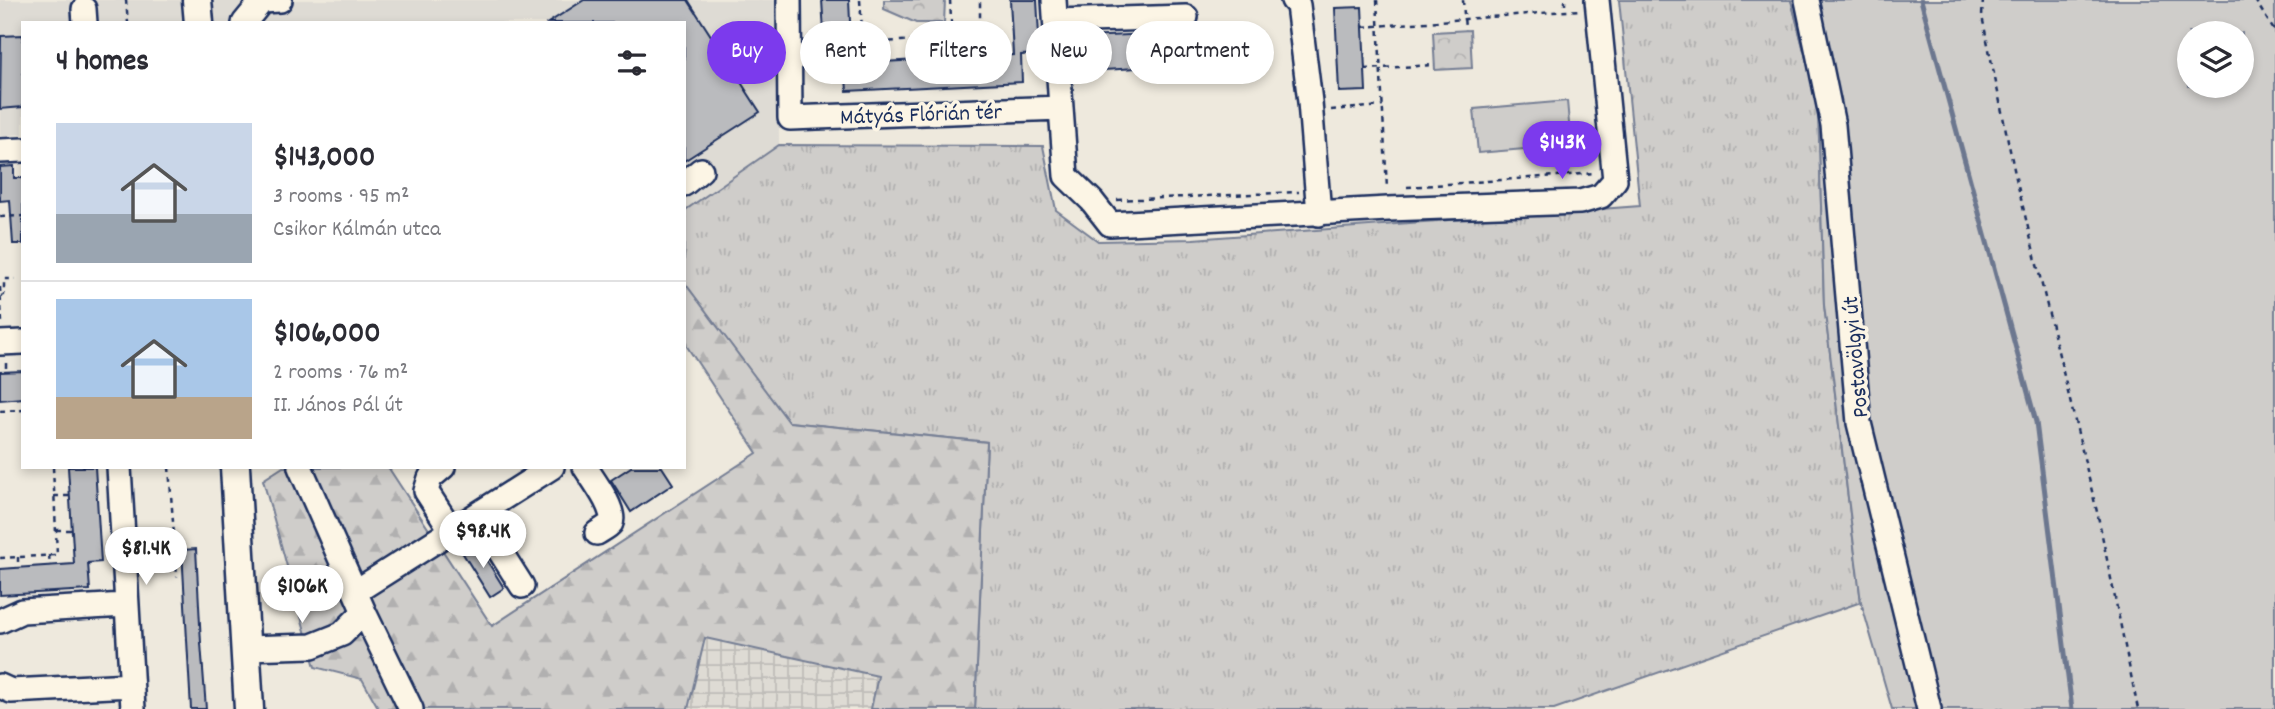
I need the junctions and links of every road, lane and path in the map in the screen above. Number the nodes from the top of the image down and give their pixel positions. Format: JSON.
{"nodes":[{"id":1,"x":126,"y":0,"type":"edge"},
{"id":2,"x":197,"y":0,"type":"edge"},
{"id":3,"x":789,"y":0,"type":"edge"},
{"id":4,"x":860,"y":0,"type":"edge"},
{"id":5,"x":950,"y":0,"type":"edge"},
{"id":6,"x":979,"y":0,"type":"edge"},
{"id":7,"x":1293,"y":0,"type":"edge"},
{"id":8,"x":1377,"y":0,"type":"edge"},
{"id":9,"x":1463,"y":0,"type":"edge"},
{"id":10,"x":1565,"y":0,"type":"edge"},
{"id":11,"x":1807,"y":0,"type":"edge"},
{"id":12,"x":1983,"y":0,"type":"edge"},
{"id":13,"x":2255,"y":0,"type":"edge"},
{"id":14,"x":1598,"y":4,"type":"edge"},
{"id":15,"x":267,"y":6,"type":"edge"},
{"id":16,"x":1055,"y":11,"type":"edge"},
{"id":17,"x":1565,"y":11,"type":"junction"},
{"id":18,"x":1464,"y":19,"type":"junction"},
{"id":19,"x":128,"y":21,"type":"edge"},
{"id":20,"x":199,"y":21,"type":"edge"},
{"id":21,"x":247,"y":21,"type":"edge"},
{"id":22,"x":951,"y":21,"type":"edge"},
{"id":23,"x":980,"y":21,"type":"edge"},
{"id":24,"x":1175,"y":21,"type":"edge"},
{"id":25,"x":1363,"y":27,"type":"dead end"},
{"id":26,"x":1379,"y":27,"type":"junction"},
{"id":27,"x":1465,"y":30,"type":"dead end"},
{"id":28,"x":2275,"y":32,"type":"edge"},
{"id":29,"x":905,"y":42,"type":"edge"},
{"id":30,"x":1435,"y":65,"type":"dead end"},
{"id":31,"x":1381,"y":68,"type":"junction"},
{"id":32,"x":1365,"y":69,"type":"dead end"},
{"id":33,"x":1383,"y":106,"type":"junction"},
{"id":34,"x":1061,"y":108,"type":"junction"},
{"id":35,"x":1311,"y":111,"type":"junction"},
{"id":36,"x":21,"y":150,"type":"edge"},
{"id":37,"x":0,"y":151,"type":"edge"},
{"id":38,"x":1615,"y":172,"type":"junction"},
{"id":39,"x":1401,"y":188,"type":"dead end"},
{"id":40,"x":1318,"y":191,"type":"junction"},
{"id":41,"x":1093,"y":201,"type":"junction"},
{"id":42,"x":1388,"y":209,"type":"junction"},
{"id":43,"x":1319,"y":214,"type":"junction"},
{"id":44,"x":21,"y":216,"type":"edge"},
{"id":45,"x":0,"y":217,"type":"edge"},
{"id":46,"x":15,"y":279,"type":"dead end"},
{"id":47,"x":0,"y":287,"type":"edge"},
{"id":48,"x":1,"y":296,"type":"edge"},
{"id":49,"x":1,"y":334,"type":"edge"},
{"id":50,"x":21,"y":341,"type":"edge"},
{"id":51,"x":21,"y":410,"type":"edge"},
{"id":52,"x":0,"y":411,"type":"edge"},
{"id":53,"x":53,"y":469,"type":"edge"},
{"id":54,"x":119,"y":469,"type":"edge"},
{"id":55,"x":169,"y":469,"type":"edge"},
{"id":56,"x":235,"y":469,"type":"edge"},
{"id":57,"x":301,"y":469,"type":"edge"},
{"id":58,"x":441,"y":469,"type":"edge"},
{"id":59,"x":549,"y":469,"type":"edge"},
{"id":60,"x":586,"y":469,"type":"edge"},
{"id":61,"x":54,"y":496,"type":"junction"},
{"id":62,"x":70,"y":496,"type":"dead end"},
{"id":63,"x":477,"y":515,"type":"junction"},
{"id":64,"x":56,"y":530,"type":"junction"},
{"id":65,"x":72,"y":530,"type":"dead end"},
{"id":66,"x":452,"y":531,"type":"junction"},
{"id":67,"x":597,"y":533,"type":"dead end"},
{"id":68,"x":49,"y":555,"type":"junction"},
{"id":69,"x":18,"y":557,"type":"junction"},
{"id":70,"x":0,"y":558,"type":"edge"},
{"id":71,"x":50,"y":565,"type":"dead end"},
{"id":72,"x":18,"y":567,"type":"dead end"},
{"id":73,"x":177,"y":577,"type":"dead end"},
{"id":74,"x":522,"y":586,"type":"dead end"},
{"id":75,"x":360,"y":602,"type":"junction"},
{"id":76,"x":125,"y":605,"type":"junction"},
{"id":77,"x":0,"y":621,"type":"edge"},
{"id":78,"x":246,"y":648,"type":"junction"},
{"id":79,"x":131,"y":685,"type":"junction"},
{"id":80,"x":0,"y":686,"type":"edge"},
{"id":81,"x":133,"y":709,"type":"edge"},
{"id":82,"x":249,"y":709,"type":"edge"},
{"id":83,"x":410,"y":709,"type":"edge"},
{"id":84,"x":1929,"y":709,"type":"edge"},
{"id":85,"x":2138,"y":709,"type":"edge"}],
"edges":[{"from":1,"to":19,"type":"path"},
{"from":2,"to":20,"type":"main road"},
{"from":3,"to":34,"type":"street","name":"Mátyás Flórián tér"},
{"from":4,"to":29,"type":"path"},
{"from":5,"to":22,"type":"path"},
{"from":6,"to":23,"type":"path"},
{"from":7,"to":35,"type":"street"},
{"from":8,"to":26,"type":"path"},
{"from":9,"to":18,"type":"path"},
{"from":10,"to":17,"type":"path"},
{"from":11,"to":84,"type":"street","name":"Postavölgyi út"},
{"from":12,"to":85,"type":"path"},
{"from":13,"to":28,"type":"path"},
{"from":14,"to":17,"type":"path"},
{"from":14,"to":38,"type":"street"},
{"from":15,"to":21,"type":"street"},
{"from":16,"to":24,"type":"street"},
{"from":16,"to":34,"type":"street"},
{"from":17,"to":18,"type":"path"},
{"from":18,"to":26,"type":"path"},
{"from":18,"to":27,"type":"path"},
{"from":25,"to":26,"type":"path"},
{"from":26,"to":31,"type":"path"},
{"from":30,"to":31,"type":"path"},
{"from":31,"to":32,"type":"path"},
{"from":31,"to":33,"type":"path"},
{"from":33,"to":35,"type":"path"},
{"from":33,"to":42,"type":"path"},
{"from":34,"to":41,"type":"street"},
{"from":35,"to":40,"type":"street"},
{"from":36,"to":37,"type":"street"},
{"from":38,"to":39,"type":"path"},
{"from":38,"to":42,"type":"street"},
{"from":40,"to":41,"type":"path"},
{"from":40,"to":43,"type":"street"},
{"from":41,"to":43,"type":"street"},
{"from":42,"to":43,"type":"street"},
{"from":44,"to":45,"type":"path"},
{"from":46,"to":48,"type":"path"},
{"from":47,"to":48,"type":"path"},
{"from":48,"to":49,"type":"path"},
{"from":49,"to":50,"type":"street"},
{"from":51,"to":52,"type":"path"},
{"from":53,"to":61,"type":"path"},
{"from":54,"to":76,"type":"street"},
{"from":55,"to":73,"type":"path"},
{"from":56,"to":78,"type":"main road"},
{"from":57,"to":75,"type":"street"},
{"from":58,"to":66,"type":"street"},
{"from":59,"to":63,"type":"street"},
{"from":60,"to":67,"type":"street"},
{"from":61,"to":62,"type":"path"},
{"from":61,"to":64,"type":"path"},
{"from":63,"to":66,"type":"street"},
{"from":63,"to":74,"type":"street"},
{"from":64,"to":65,"type":"path"},
{"from":64,"to":68,"type":"path"},
{"from":66,"to":75,"type":"street"},
{"from":68,"to":69,"type":"path"},
{"from":68,"to":71,"type":"path"},
{"from":69,"to":70,"type":"path"},
{"from":69,"to":72,"type":"path"},
{"from":75,"to":78,"type":"street"},
{"from":75,"to":83,"type":"street"},
{"from":76,"to":77,"type":"street"},
{"from":76,"to":79,"type":"street"},
{"from":78,"to":82,"type":"main road"},
{"from":79,"to":80,"type":"street"},
{"from":79,"to":81,"type":"street"}]}
